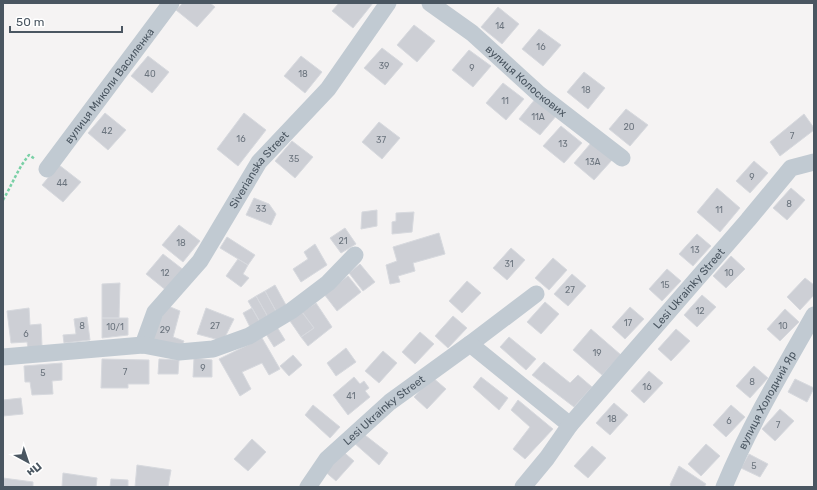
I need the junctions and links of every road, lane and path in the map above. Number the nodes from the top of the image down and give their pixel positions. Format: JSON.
{"nodes":[{"id":1,"x":171,"y":3,"type":"edge"},
{"id":2,"x":388,"y":3,"type":"edge"},
{"id":3,"x":430,"y":3,"type":"edge"},
{"id":4,"x":622,"y":158,"type":"dead end"},
{"id":5,"x":814,"y":162,"type":"edge"},
{"id":6,"x":47,"y":169,"type":"joint"},
{"id":7,"x":3,"y":200,"type":"edge"},
{"id":8,"x":355,"y":255,"type":"dead end"},
{"id":9,"x":536,"y":294,"type":"dead end"},
{"id":10,"x":814,"y":315,"type":"edge"},
{"id":11,"x":470,"y":344,"type":"junction"},
{"id":12,"x":143,"y":345,"type":"junction"},
{"id":13,"x":3,"y":357,"type":"edge"},
{"id":14,"x":570,"y":425,"type":"junction"},
{"id":15,"x":308,"y":487,"type":"edge"},
{"id":16,"x":523,"y":487,"type":"edge"},
{"id":17,"x":724,"y":487,"type":"edge"}],
"edges":[{"from":1,"to":6,"type":"street","name":"вулиця Миколи Василенка"},
{"from":2,"to":12,"type":"street","name":"Siverianska Street"},
{"from":3,"to":4,"type":"street","name":"вулиця Колоскових"},
{"from":5,"to":14,"type":"street","name":"Lesi Ukrainky Street"},
{"from":6,"to":7,"type":"path"},
{"from":8,"to":12,"type":"street"},
{"from":9,"to":11,"type":"street","name":"Lesi Ukrainky Street"},
{"from":10,"to":17,"type":"street","name":"вулиця Холодний Яр"},
{"from":11,"to":14,"type":"street"},
{"from":11,"to":15,"type":"street","name":"Lesi Ukrainky Street"},
{"from":12,"to":13,"type":"street"},
{"from":14,"to":16,"type":"street","name":"Lesi Ukrainky Street"}]}
